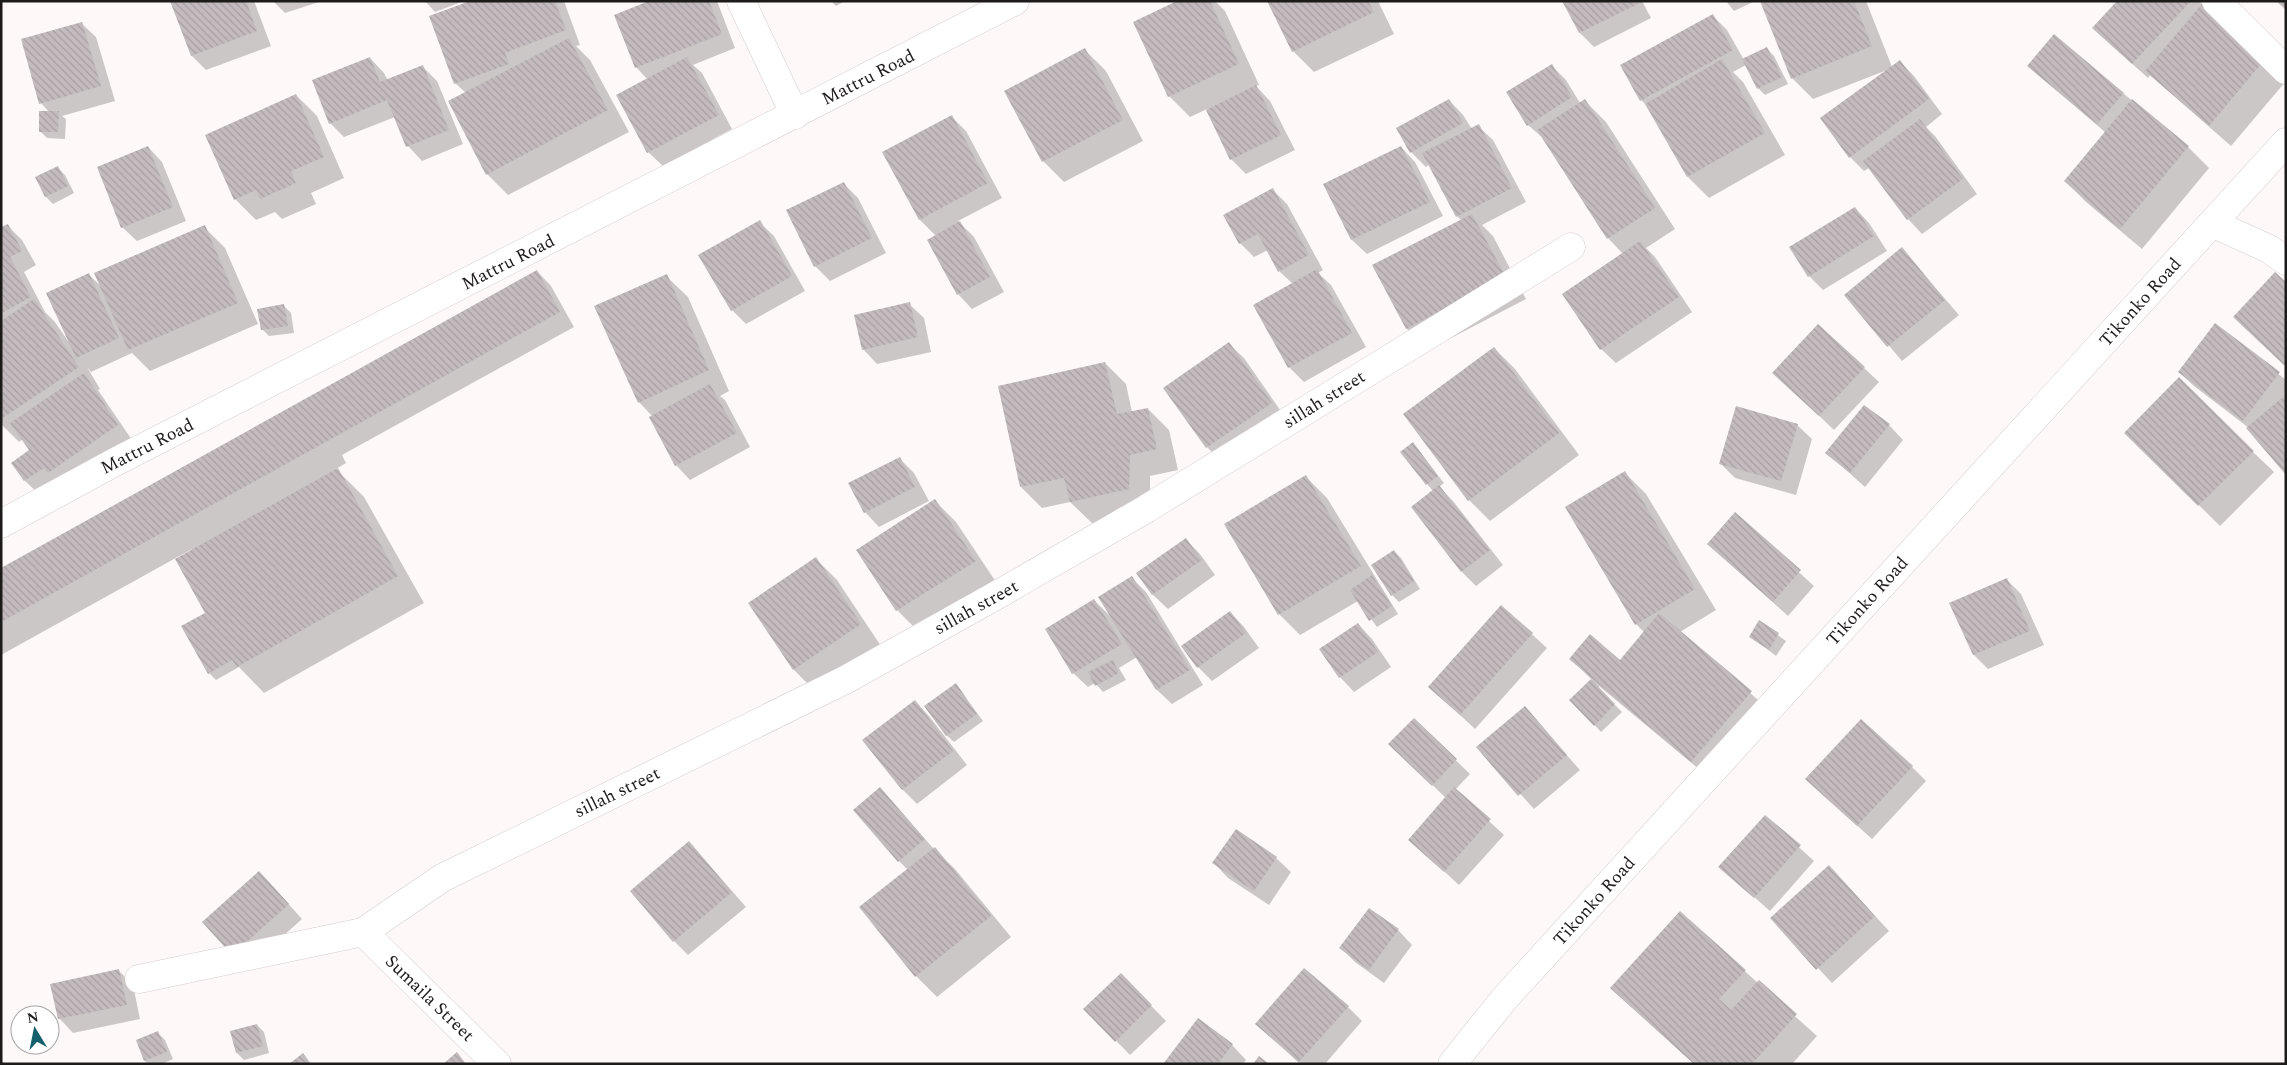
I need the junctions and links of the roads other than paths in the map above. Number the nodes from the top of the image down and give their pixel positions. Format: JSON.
{"nodes":[{"id":1,"x":741,"y":1,"type":"edge"},
{"id":2,"x":1015,"y":1,"type":"edge"},
{"id":3,"x":2216,"y":1,"type":"edge"},
{"id":4,"x":2286,"y":70,"type":"edge"},
{"id":5,"x":795,"y":115,"type":"junction"},
{"id":6,"x":2286,"y":142,"type":"edge"},
{"id":7,"x":2212,"y":223,"type":"junction"},
{"id":8,"x":1571,"y":247,"type":"dead end"},
{"id":9,"x":2286,"y":261,"type":"edge"},
{"id":10,"x":1,"y":524,"type":"edge"},
{"id":11,"x":363,"y":932,"type":"junction"},
{"id":12,"x":139,"y":979,"type":"dead end"},
{"id":13,"x":497,"y":1064,"type":"edge"},
{"id":14,"x":1452,"y":1064,"type":"edge"}],
"edges":[{"from":1,"to":5,"type":"street"},
{"from":2,"to":5,"type":"street","name":"Mattru Road"},
{"from":3,"to":4,"type":"street"},
{"from":5,"to":10,"type":"street","name":"Mattru Road"},
{"from":6,"to":7,"type":"street","name":"Tikonko Road"},
{"from":7,"to":9,"type":"street"},
{"from":7,"to":14,"type":"street","name":"Tikonko Road"},
{"from":8,"to":11,"type":"street","name":"sillah street"},
{"from":11,"to":12,"type":"street"},
{"from":11,"to":13,"type":"street","name":"Sumaila Street"}]}
